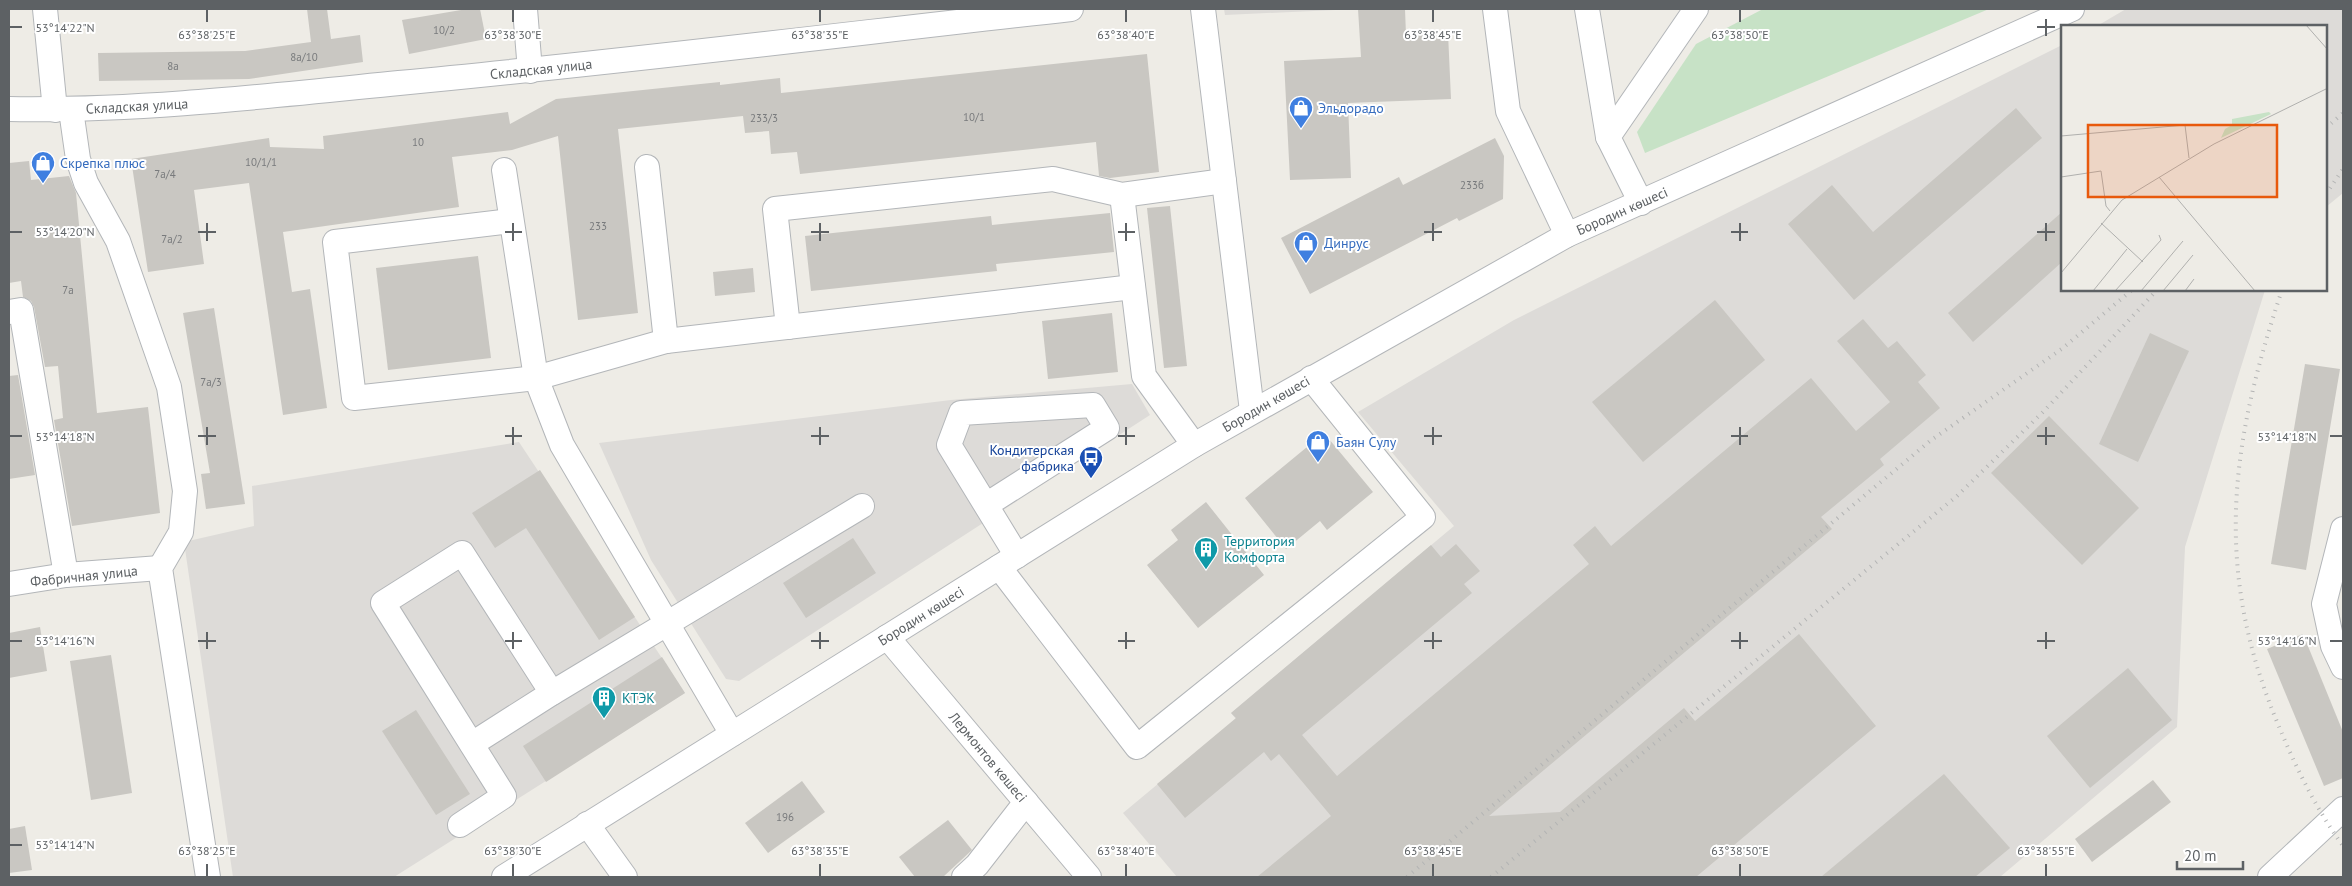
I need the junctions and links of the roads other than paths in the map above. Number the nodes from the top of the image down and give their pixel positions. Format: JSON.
{"nodes":[{"id":1,"x":45,"y":9,"type":"edge"},
{"id":2,"x":526,"y":9,"type":"edge"},
{"id":3,"x":1071,"y":9,"type":"edge"},
{"id":4,"x":1204,"y":9,"type":"edge"},
{"id":5,"x":1495,"y":9,"type":"edge"},
{"id":6,"x":1588,"y":9,"type":"edge"},
{"id":7,"x":1696,"y":9,"type":"edge"},
{"id":8,"x":2072,"y":9,"type":"edge"},
{"id":9,"x":530,"y":71,"type":"junction"},
{"id":10,"x":9,"y":109,"type":"edge"},
{"id":11,"x":63,"y":110,"type":"junction"},
{"id":12,"x":1608,"y":137,"type":"junction"},
{"id":13,"x":646,"y":167,"type":"dead end"},
{"id":14,"x":504,"y":170,"type":"dead end"},
{"id":15,"x":1224,"y":181,"type":"junction"},
{"id":16,"x":1122,"y":195,"type":"junction"},
{"id":17,"x":1641,"y":203,"type":"junction"},
{"id":18,"x":512,"y":221,"type":"junction"},
{"id":19,"x":1567,"y":235,"type":"junction"},
{"id":20,"x":1134,"y":287,"type":"junction"},
{"id":21,"x":9,"y":312,"type":"edge"},
{"id":22,"x":788,"y":327,"type":"junction"},
{"id":23,"x":666,"y":341,"type":"junction"},
{"id":24,"x":536,"y":378,"type":"junction"},
{"id":25,"x":1311,"y":378,"type":"junction"},
{"id":26,"x":1252,"y":411,"type":"junction"},
{"id":27,"x":1194,"y":446,"type":"junction"},
{"id":28,"x":986,"y":505,"type":"junction"},
{"id":29,"x":862,"y":506,"type":"dead end"},
{"id":30,"x":2343,"y":529,"type":"edge"},
{"id":31,"x":1008,"y":562,"type":"junction"},
{"id":32,"x":160,"y":568,"type":"junction"},
{"id":33,"x":66,"y":575,"type":"junction"},
{"id":34,"x":9,"y":584,"type":"edge"},
{"id":35,"x":667,"y":624,"type":"junction"},
{"id":36,"x":887,"y":637,"type":"junction"},
{"id":37,"x":2343,"y":667,"type":"edge"},
{"id":38,"x":552,"y":693,"type":"junction"},
{"id":39,"x":732,"y":734,"type":"junction"},
{"id":40,"x":472,"y":744,"type":"junction"},
{"id":41,"x":1026,"y":802,"type":"junction"},
{"id":42,"x":2343,"y":809,"type":"edge"},
{"id":43,"x":586,"y":824,"type":"junction"},
{"id":44,"x":460,"y":825,"type":"dead end"},
{"id":45,"x":208,"y":877,"type":"edge"},
{"id":46,"x":504,"y":877,"type":"edge"},
{"id":47,"x":625,"y":877,"type":"edge"},
{"id":48,"x":964,"y":877,"type":"edge"},
{"id":49,"x":1089,"y":877,"type":"edge"},
{"id":50,"x":2270,"y":877,"type":"edge"}],
"edges":[{"from":1,"to":11,"type":"street"},
{"from":2,"to":9,"type":"street"},
{"from":3,"to":9,"type":"street","name":"Складская улица"},
{"from":4,"to":15,"type":"street"},
{"from":5,"to":19,"type":"street"},
{"from":6,"to":12,"type":"street"},
{"from":7,"to":12,"type":"street"},
{"from":8,"to":17,"type":"street","name":"Бородин көшесі"},
{"from":9,"to":11,"type":"street","name":"Складская улица"},
{"from":10,"to":11,"type":"street","name":"Складская улица"},
{"from":11,"to":32,"type":"street"},
{"from":12,"to":17,"type":"street"},
{"from":13,"to":23,"type":"street"},
{"from":14,"to":18,"type":"street"},
{"from":15,"to":16,"type":"street"},
{"from":15,"to":26,"type":"street"},
{"from":16,"to":20,"type":"street"},
{"from":16,"to":22,"type":"street"},
{"from":17,"to":19,"type":"street","name":"Бородин көшесі"},
{"from":18,"to":24,"type":"street"},
{"from":18,"to":24,"type":"street"},
{"from":19,"to":25,"type":"street","name":"Бородин көшесі"},
{"from":20,"to":22,"type":"street"},
{"from":20,"to":27,"type":"street"},
{"from":21,"to":33,"type":"street"},
{"from":22,"to":23,"type":"street"},
{"from":23,"to":24,"type":"street"},
{"from":24,"to":35,"type":"street"},
{"from":25,"to":26,"type":"street","name":"Бородин көшесі"},
{"from":25,"to":31,"type":"street"},
{"from":26,"to":27,"type":"street","name":"Бородин көшесі"},
{"from":27,"to":31,"type":"street","name":"Бородин көшесі"},
{"from":28,"to":28,"type":"street"},
{"from":28,"to":31,"type":"street"},
{"from":29,"to":35,"type":"street"},
{"from":30,"to":37,"type":"street"},
{"from":31,"to":36,"type":"street","name":"Бородин көшесі"},
{"from":32,"to":33,"type":"street","name":"Фабричная улица"},
{"from":32,"to":45,"type":"street"},
{"from":33,"to":34,"type":"street","name":"Фабричная улица"},
{"from":35,"to":38,"type":"street"},
{"from":35,"to":39,"type":"street"},
{"from":36,"to":39,"type":"street","name":"Бородин көшесі"},
{"from":36,"to":41,"type":"street","name":"Лермонтов көшесі"},
{"from":38,"to":40,"type":"street"},
{"from":38,"to":40,"type":"street"},
{"from":39,"to":43,"type":"street","name":"Бородин көшесі"},
{"from":40,"to":44,"type":"street"},
{"from":41,"to":48,"type":"street"},
{"from":41,"to":49,"type":"street","name":"Лермонтов көшесі"},
{"from":42,"to":50,"type":"street"},
{"from":43,"to":46,"type":"street","name":"Бородин көшесі"},
{"from":43,"to":47,"type":"street"}]}
